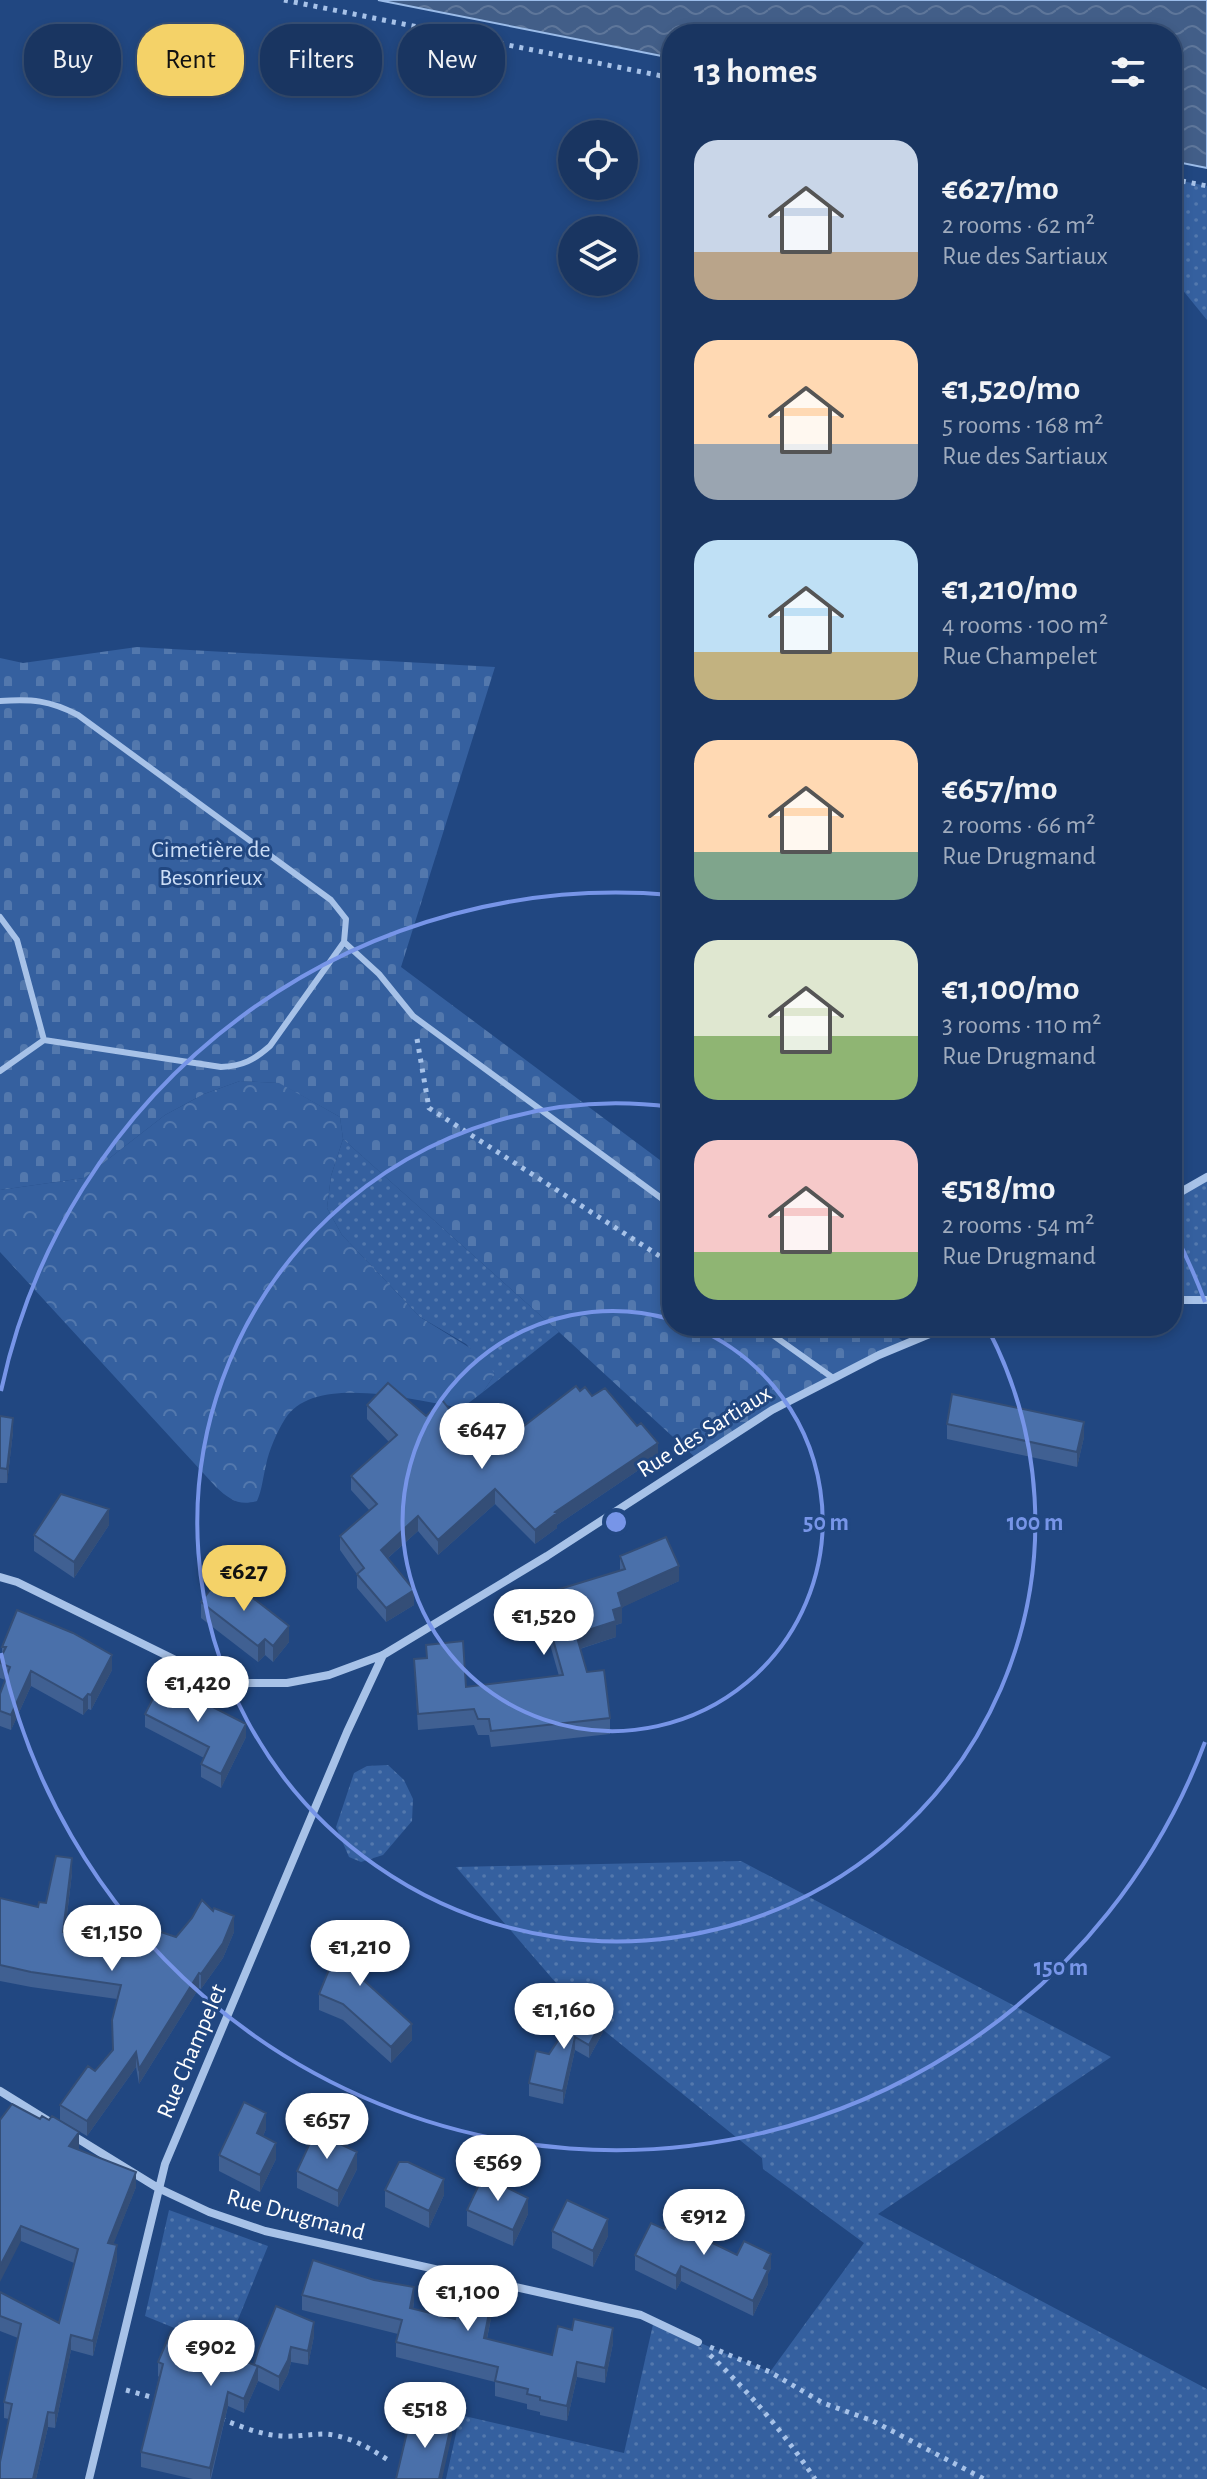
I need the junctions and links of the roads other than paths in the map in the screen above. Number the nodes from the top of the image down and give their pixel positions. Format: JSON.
{"nodes":[{"id":1,"x":0,"y":701,"type":"edge"},
{"id":2,"x":0,"y":917,"type":"edge"},
{"id":3,"x":344,"y":942,"type":"junction"},
{"id":4,"x":44,"y":1040,"type":"junction"},
{"id":5,"x":0,"y":1071,"type":"edge"},
{"id":6,"x":1207,"y":1177,"type":"edge"},
{"id":7,"x":1182,"y":1191,"type":"edge"},
{"id":8,"x":662,"y":1199,"type":"edge"},
{"id":9,"x":1182,"y":1300,"type":"edge"},
{"id":10,"x":1207,"y":1300,"type":"edge"},
{"id":11,"x":774,"y":1336,"type":"edge"},
{"id":12,"x":925,"y":1336,"type":"edge"},
{"id":13,"x":833,"y":1378,"type":"junction"},
{"id":14,"x":0,"y":1577,"type":"edge"},
{"id":15,"x":383,"y":1655,"type":"junction"},
{"id":16,"x":0,"y":2091,"type":"edge"},
{"id":17,"x":53,"y":2123,"type":"edge"},
{"id":18,"x":66,"y":2131,"type":"edge"},
{"id":19,"x":158,"y":2188,"type":"junction"},
{"id":20,"x":698,"y":2342,"type":"road end"},
{"id":21,"x":89,"y":2479,"type":"edge"}],
"edges":[{"from":1,"to":3,"type":"lane"},
{"from":2,"to":4,"type":"lane"},
{"from":3,"to":4,"type":"lane"},
{"from":3,"to":8,"type":"lane"},
{"from":4,"to":5,"type":"lane"},
{"from":6,"to":7,"type":"street"},
{"from":9,"to":10,"type":"street"},
{"from":11,"to":13,"type":"lane"},
{"from":12,"to":13,"type":"street","name":"Rue des Sartiaux"},
{"from":13,"to":15,"type":"street","name":"Rue des Sartiaux"},
{"from":14,"to":15,"type":"street","name":"Rue des Sartiaux"},
{"from":15,"to":19,"type":"street","name":"Rue Champelet"},
{"from":16,"to":17,"type":"street"},
{"from":18,"to":19,"type":"street","name":"Rue Drugmand"},
{"from":19,"to":20,"type":"street","name":"Rue Drugmand"},
{"from":19,"to":21,"type":"street","name":"Rue Champelet"}]}
